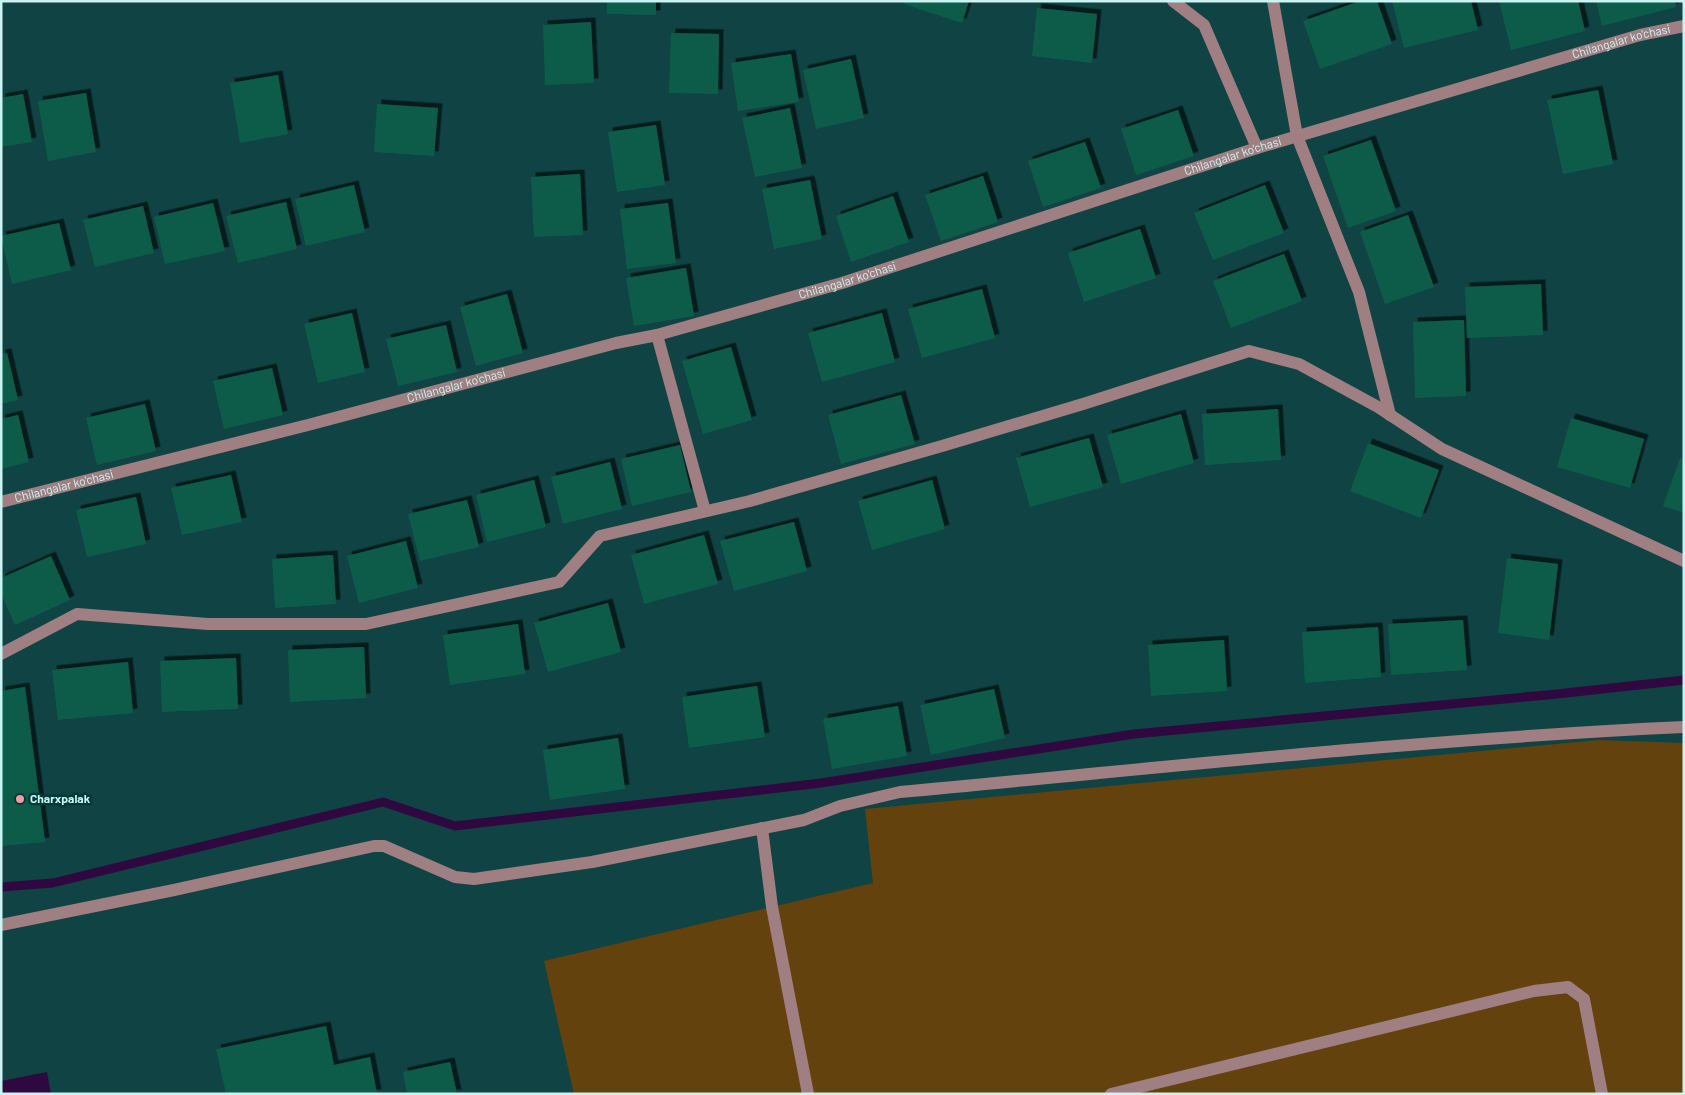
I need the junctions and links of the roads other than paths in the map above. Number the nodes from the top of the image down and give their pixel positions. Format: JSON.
{"nodes":[{"id":1,"x":1173,"y":1,"type":"edge"},
{"id":2,"x":1273,"y":1,"type":"edge"},
{"id":3,"x":1684,"y":26,"type":"edge"},
{"id":4,"x":1296,"y":136,"type":"junction"},
{"id":5,"x":1257,"y":148,"type":"junction"},
{"id":6,"x":657,"y":335,"type":"junction"},
{"id":7,"x":1390,"y":415,"type":"junction"},
{"id":8,"x":1,"y":502,"type":"edge"},
{"id":9,"x":706,"y":511,"type":"junction"},
{"id":10,"x":1684,"y":561,"type":"edge"},
{"id":11,"x":1,"y":654,"type":"edge"},
{"id":12,"x":1684,"y":727,"type":"edge"},
{"id":13,"x":762,"y":828,"type":"junction"},
{"id":14,"x":1,"y":925,"type":"edge"},
{"id":15,"x":808,"y":1094,"type":"edge"},
{"id":16,"x":1111,"y":1094,"type":"edge"},
{"id":17,"x":1602,"y":1094,"type":"edge"}],
"edges":[{"from":1,"to":5,"type":"street"},
{"from":2,"to":4,"type":"street"},
{"from":3,"to":4,"type":"street","name":"Chilangalar ko'chasi"},
{"from":4,"to":5,"type":"street","name":"Chilangalar ko'chasi"},
{"from":4,"to":7,"type":"street"},
{"from":5,"to":6,"type":"street","name":"Chilangalar ko'chasi"},
{"from":6,"to":8,"type":"street","name":"Chilangalar ko'chasi"},
{"from":6,"to":9,"type":"street"},
{"from":7,"to":9,"type":"street"},
{"from":7,"to":10,"type":"street"},
{"from":9,"to":11,"type":"street"},
{"from":12,"to":13,"type":"street"},
{"from":13,"to":14,"type":"street"},
{"from":13,"to":15,"type":"street"},
{"from":16,"to":17,"type":"street"}]}
